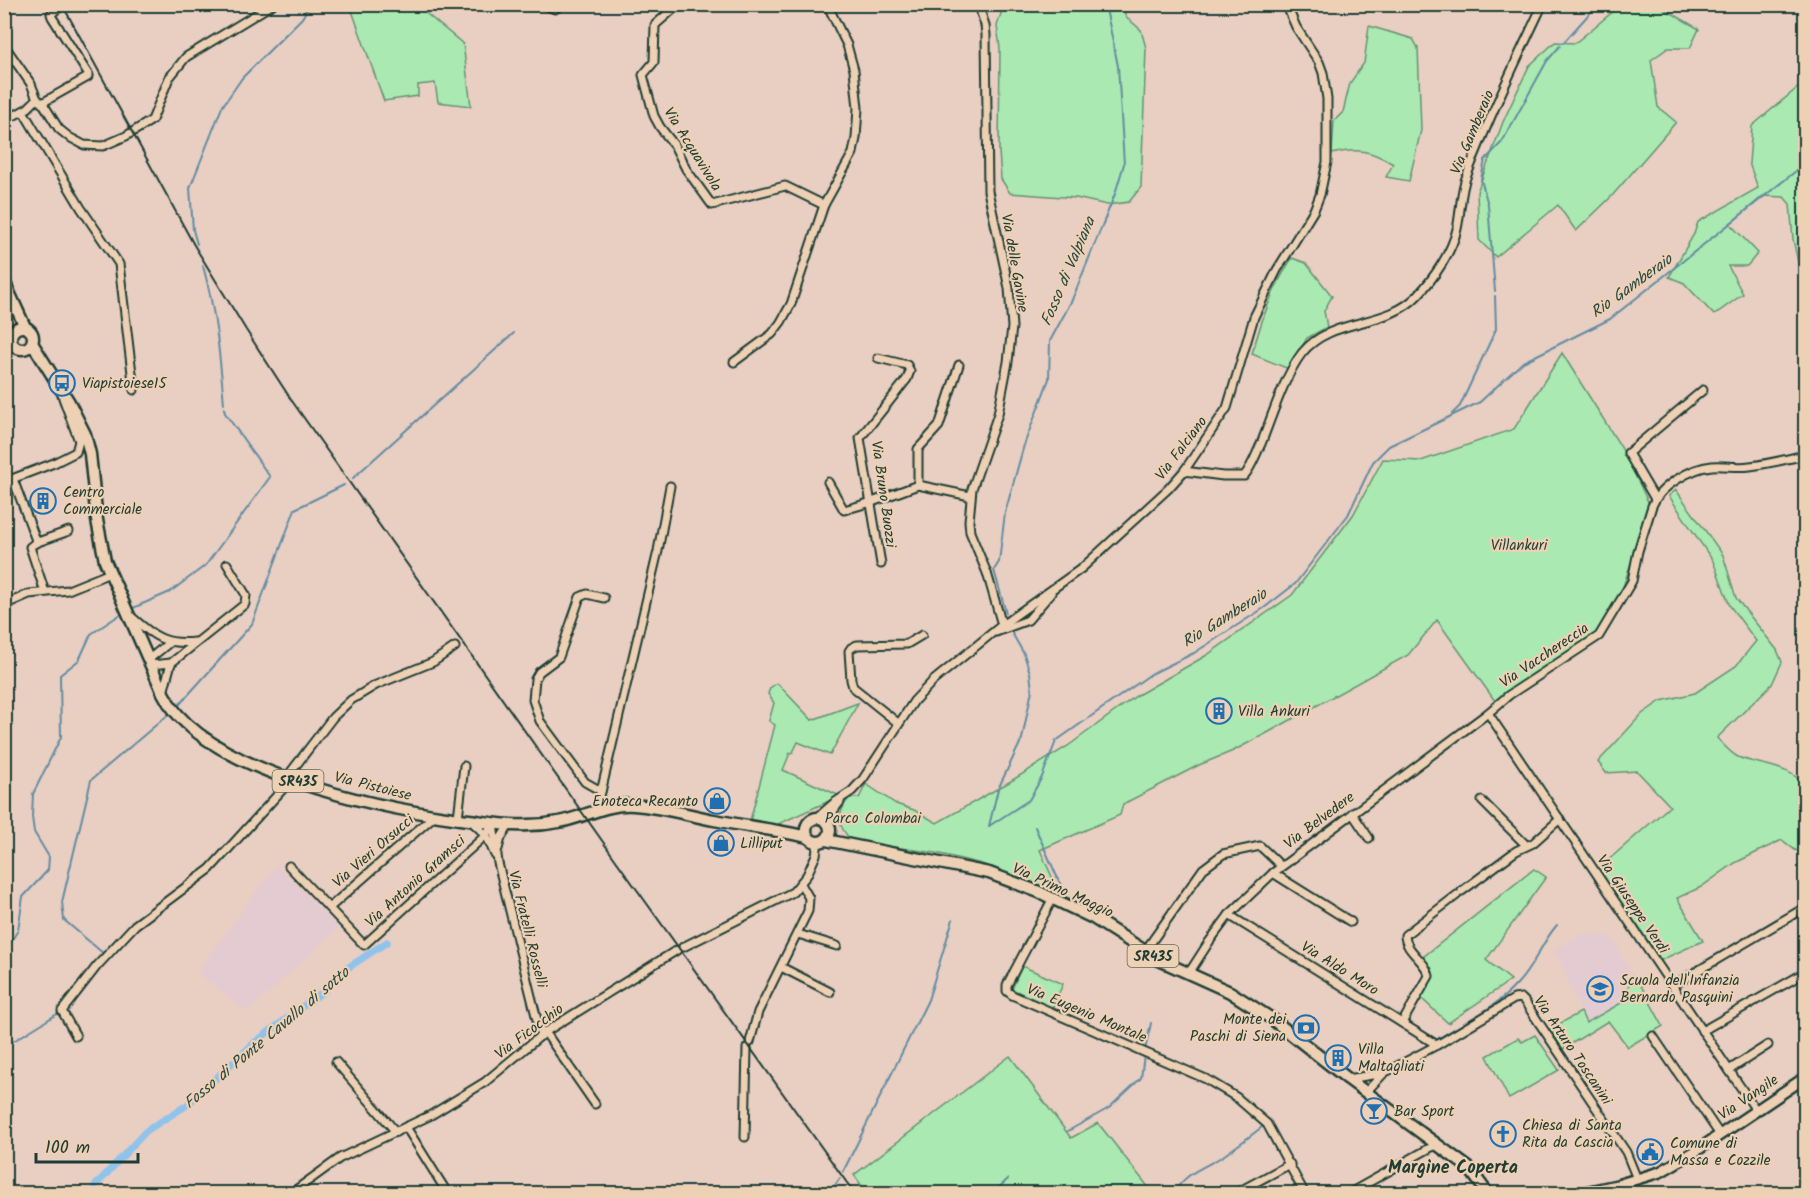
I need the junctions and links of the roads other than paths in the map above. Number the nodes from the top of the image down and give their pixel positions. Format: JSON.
{"nodes":[{"id":1,"x":65,"y":4,"type":"edge"},
{"id":2,"x":273,"y":4,"type":"edge"},
{"id":3,"x":541,"y":4,"type":"edge"},
{"id":4,"x":562,"y":4,"type":"edge"},
{"id":5,"x":679,"y":4,"type":"edge"},
{"id":6,"x":826,"y":4,"type":"edge"},
{"id":7,"x":978,"y":4,"type":"edge"},
{"id":8,"x":1286,"y":4,"type":"edge"},
{"id":9,"x":1543,"y":4,"type":"edge"},
{"id":10,"x":4,"y":45,"type":"edge"},
{"id":11,"x":39,"y":101,"type":"junction"},
{"id":12,"x":23,"y":111,"type":"junction"},
{"id":13,"x":4,"y":121,"type":"edge"},
{"id":14,"x":824,"y":205,"type":"junction"},
{"id":15,"x":4,"y":281,"type":"edge"},
{"id":16,"x":16,"y":340,"type":"edge"},
{"id":17,"x":878,"y":358,"type":"dead end"},
{"id":18,"x":734,"y":362,"type":"dead end"},
{"id":19,"x":959,"y":365,"type":"dead end"},
{"id":20,"x":60,"y":389,"type":"junction"},
{"id":21,"x":134,"y":390,"type":"dead end"},
{"id":22,"x":1703,"y":390,"type":"dead end"},
{"id":23,"x":1806,"y":455,"type":"edge"},
{"id":24,"x":1184,"y":471,"type":"junction"},
{"id":25,"x":14,"y":478,"type":"junction"},
{"id":26,"x":4,"y":482,"type":"edge"},
{"id":27,"x":828,"y":482,"type":"dead end"},
{"id":28,"x":918,"y":485,"type":"junction"},
{"id":29,"x":670,"y":486,"type":"dead end"},
{"id":30,"x":970,"y":496,"type":"junction"},
{"id":31,"x":1655,"y":499,"type":"junction"},
{"id":32,"x":872,"y":502,"type":"junction"},
{"id":33,"x":69,"y":531,"type":"dead end"},
{"id":34,"x":37,"y":543,"type":"junction"},
{"id":35,"x":227,"y":564,"type":"dead end"},
{"id":36,"x":880,"y":564,"type":"dead end"},
{"id":37,"x":110,"y":573,"type":"junction"},
{"id":38,"x":1054,"y":588,"type":"junction"},
{"id":39,"x":45,"y":592,"type":"junction"},
{"id":40,"x":604,"y":598,"type":"dead end"},
{"id":41,"x":4,"y":605,"type":"edge"},
{"id":42,"x":128,"y":615,"type":"junction"},
{"id":43,"x":1002,"y":625,"type":"junction"},
{"id":44,"x":992,"y":633,"type":"junction"},
{"id":45,"x":922,"y":635,"type":"dead end"},
{"id":46,"x":170,"y":642,"type":"junction"},
{"id":47,"x":196,"y":642,"type":"junction"},
{"id":48,"x":455,"y":647,"type":"dead end"},
{"id":49,"x":149,"y":662,"type":"junction"},
{"id":50,"x":171,"y":663,"type":"junction"},
{"id":51,"x":163,"y":693,"type":"junction"},
{"id":52,"x":1488,"y":713,"type":"junction"},
{"id":53,"x":898,"y":723,"type":"junction"},
{"id":54,"x":464,"y":766,"type":"dead end"},
{"id":55,"x":290,"y":778,"type":"junction"},
{"id":56,"x":601,"y":791,"type":"junction"},
{"id":57,"x":842,"y":799,"type":"junction"},
{"id":58,"x":1482,"y":801,"type":"dead end"},
{"id":59,"x":597,"y":809,"type":"junction"},
{"id":60,"x":1352,"y":813,"type":"junction"},
{"id":61,"x":435,"y":815,"type":"junction"},
{"id":62,"x":458,"y":818,"type":"junction"},
{"id":63,"x":1560,"y":819,"type":"junction"},
{"id":64,"x":470,"y":820,"type":"junction"},
{"id":65,"x":813,"y":820,"type":"junction"},
{"id":66,"x":493,"y":823,"type":"junction"},
{"id":67,"x":510,"y":824,"type":"junction"},
{"id":68,"x":830,"y":826,"type":"junction"},
{"id":69,"x":771,"y":831,"type":"junction"},
{"id":70,"x":486,"y":836,"type":"junction"},
{"id":71,"x":1369,"y":838,"type":"dead end"},
{"id":72,"x":817,"y":840,"type":"junction"},
{"id":73,"x":847,"y":845,"type":"junction"},
{"id":74,"x":1526,"y":845,"type":"junction"},
{"id":75,"x":498,"y":863,"type":"junction"},
{"id":76,"x":942,"y":863,"type":"joint"},
{"id":77,"x":289,"y":866,"type":"dead end"},
{"id":78,"x":1281,"y":866,"type":"junction"},
{"id":79,"x":1273,"y":873,"type":"junction"},
{"id":80,"x":801,"y":884,"type":"junction"},
{"id":81,"x":1053,"y":898,"type":"junction"},
{"id":82,"x":1806,"y":907,"type":"edge"},
{"id":83,"x":329,"y":908,"type":"junction"},
{"id":84,"x":1229,"y":915,"type":"junction"},
{"id":85,"x":1351,"y":922,"type":"dead end"},
{"id":86,"x":798,"y":934,"type":"junction"},
{"id":87,"x":837,"y":946,"type":"dead end"},
{"id":88,"x":1145,"y":951,"type":"junction"},
{"id":89,"x":781,"y":968,"type":"junction"},
{"id":90,"x":1806,"y":972,"type":"edge"},
{"id":91,"x":1190,"y":973,"type":"junction"},
{"id":92,"x":1672,"y":986,"type":"junction"},
{"id":93,"x":830,"y":992,"type":"dead end"},
{"id":94,"x":1402,"y":1023,"type":"junction"},
{"id":95,"x":1702,"y":1031,"type":"junction"},
{"id":96,"x":543,"y":1034,"type":"junction"},
{"id":97,"x":76,"y":1036,"type":"dead end"},
{"id":98,"x":1653,"y":1036,"type":"dead end"},
{"id":99,"x":1437,"y":1045,"type":"junction"},
{"id":100,"x":1768,"y":1045,"type":"dead end"},
{"id":101,"x":336,"y":1062,"type":"dead end"},
{"id":102,"x":1729,"y":1070,"type":"junction"},
{"id":103,"x":1384,"y":1073,"type":"junction"},
{"id":104,"x":1806,"y":1077,"type":"edge"},
{"id":105,"x":1348,"y":1079,"type":"junction"},
{"id":106,"x":1366,"y":1092,"type":"junction"},
{"id":107,"x":595,"y":1104,"type":"dead end"},
{"id":108,"x":1756,"y":1110,"type":"junction"},
{"id":109,"x":406,"y":1127,"type":"junction"},
{"id":110,"x":396,"y":1132,"type":"junction"},
{"id":111,"x":1720,"y":1135,"type":"junction"},
{"id":112,"x":745,"y":1137,"type":"dead end"},
{"id":113,"x":1437,"y":1144,"type":"junction"},
{"id":114,"x":1461,"y":1163,"type":"junction"},
{"id":115,"x":1290,"y":1164,"type":"junction"},
{"id":116,"x":1637,"y":1179,"type":"junction"},
{"id":117,"x":290,"y":1194,"type":"edge"},
{"id":118,"x":448,"y":1194,"type":"edge"},
{"id":119,"x":1234,"y":1194,"type":"edge"},
{"id":120,"x":1305,"y":1194,"type":"edge"},
{"id":121,"x":1348,"y":1194,"type":"edge"},
{"id":122,"x":1482,"y":1194,"type":"edge"},
{"id":123,"x":1488,"y":1194,"type":"edge"},
{"id":124,"x":1575,"y":1194,"type":"edge"}],
"edges":[{"from":1,"to":11,"type":"street","bridge":true},
{"from":2,"to":11,"type":"street"},
{"from":3,"to":4,"type":"street"},
{"from":5,"to":14,"type":"street","name":"Via Acquavivola"},
{"from":6,"to":14,"type":"street"},
{"from":7,"to":30,"type":"street","name":"Via delle Gavine"},
{"from":8,"to":24,"type":"street","name":"Via Falciano"},
{"from":9,"to":24,"type":"street","name":"Via Gamberaio"},
{"from":10,"to":11,"type":"street"},
{"from":11,"to":12,"type":"street"},
{"from":12,"to":13,"type":"street"},
{"from":12,"to":21,"type":"street"},
{"from":14,"to":18,"type":"street"},
{"from":15,"to":16,"type":"main road","name":"Via Pistoiese","number":"SR435"},
{"from":16,"to":20,"type":"main road","name":"Via Pistoiese","number":"SR435"},
{"from":17,"to":32,"type":"street","name":"Via Bruno Buozzi"},
{"from":19,"to":28,"type":"street"},
{"from":20,"to":25,"type":"street"},
{"from":20,"to":37,"type":"main road","name":"Via Pistoiese","number":"SR435"},
{"from":22,"to":31,"type":"street"},
{"from":23,"to":31,"type":"street"},
{"from":24,"to":38,"type":"street","name":"Via Falciano"},
{"from":25,"to":26,"type":"street"},
{"from":25,"to":34,"type":"street"},
{"from":27,"to":32,"type":"street"},
{"from":28,"to":30,"type":"street"},
{"from":28,"to":32,"type":"street"},
{"from":29,"to":56,"type":"street"},
{"from":30,"to":43,"type":"street","name":"Via delle Gavine"},
{"from":31,"to":52,"type":"street","name":"Via Vacchereccia"},
{"from":32,"to":36,"type":"street","name":"Via Bruno Buozzi"},
{"from":33,"to":34,"type":"street"},
{"from":34,"to":39,"type":"street"},
{"from":35,"to":47,"type":"street"},
{"from":37,"to":39,"type":"street"},
{"from":37,"to":42,"type":"main road","name":"Via Pistoiese","number":"SR435"},
{"from":38,"to":43,"type":"street","name":"Via Falciano"},
{"from":38,"to":44,"type":"street"},
{"from":39,"to":41,"type":"street"},
{"from":40,"to":56,"type":"street"},
{"from":42,"to":46,"type":"street"},
{"from":42,"to":49,"type":"main road","name":"Via Pistoiese","number":"SR435"},
{"from":43,"to":44,"type":"street","name":"Via Falciano"},
{"from":44,"to":53,"type":"street","name":"Via Falciano"},
{"from":45,"to":53,"type":"street"},
{"from":46,"to":47,"type":"street"},
{"from":46,"to":49,"type":"street"},
{"from":47,"to":50,"type":"street"},
{"from":48,"to":55,"type":"street"},
{"from":49,"to":50,"type":"street"},
{"from":49,"to":51,"type":"main road","name":"Via Pistoiese","number":"SR435"},
{"from":50,"to":51,"type":"street"},
{"from":51,"to":55,"type":"main road","name":"Via Pistoiese","number":"SR435"},
{"from":52,"to":60,"type":"street","name":"Via Belvedere"},
{"from":52,"to":63,"type":"street","name":"Via Giuseppe Verdi"},
{"from":53,"to":57,"type":"street","name":"Via Falciano"},
{"from":54,"to":62,"type":"street"},
{"from":55,"to":61,"type":"main road","name":"Via Pistoiese","number":"SR435"},
{"from":55,"to":97,"type":"street"},
{"from":56,"to":59,"type":"street"},
{"from":57,"to":65,"type":"street","name":"Via Falciano"},
{"from":57,"to":68,"type":"street","name":"Via Falciano"},
{"from":58,"to":74,"type":"street"},
{"from":59,"to":67,"type":"main road","name":"Via Pistoiese","number":"SR435"},
{"from":59,"to":69,"type":"main road","name":"Via Pistoiese","number":"SR435"},
{"from":60,"to":71,"type":"street"},
{"from":60,"to":78,"type":"street","name":"Via Belvedere"},
{"from":61,"to":62,"type":"main road","name":"Via Pistoiese","number":"SR435"},
{"from":61,"to":83,"type":"street","name":"Via Vieri Orsucci"},
{"from":62,"to":64,"type":"main road","name":"Via Pistoiese","number":"SR435"},
{"from":63,"to":74,"type":"street"},
{"from":63,"to":92,"type":"street","name":"Via Giuseppe Verdi"},
{"from":64,"to":66,"type":"main road","name":"Via Pistoiese","number":"SR435"},
{"from":64,"to":70,"type":"street","name":"Via Fratelli Rosselli"},
{"from":65,"to":68,"type":"main road"},
{"from":65,"to":69,"type":"main road","name":"Via Pistoiese","number":"SR435"},
{"from":65,"to":72,"type":"main road"},
{"from":66,"to":67,"type":"main road","name":"Via Pistoiese","number":"SR435"},
{"from":66,"to":70,"type":"street"},
{"from":66,"to":75,"type":"street","name":"Via Fratelli Rosselli"},
{"from":67,"to":75,"type":"street","name":"Via Fratelli Rosselli"},
{"from":68,"to":72,"type":"main road"},
{"from":68,"to":73,"type":"main road"},
{"from":69,"to":72,"type":"main road","name":"Via Pistoiese","number":"SR435"},
{"from":70,"to":75,"type":"street","name":"Via Fratelli Rosselli"},
{"from":70,"to":83,"type":"street","name":"Via Antonio Gramsci"},
{"from":72,"to":73,"type":"main road","name":"Via Pistoiese","number":"SR435"},
{"from":72,"to":80,"type":"street"},
{"from":73,"to":76,"type":"main road","name":"Via Pistoiese","number":"SR435"},
{"from":74,"to":94,"type":"street"},
{"from":75,"to":96,"type":"street","name":"Via Fratelli Rosselli"},
{"from":76,"to":81,"type":"main road","name":"Via Primo Maggio","number":"SR435"},
{"from":77,"to":83,"type":"street","name":"Via Antonio Gramsci"},
{"from":78,"to":79,"type":"street","name":"Via Belvedere"},
{"from":78,"to":88,"type":"street"},
{"from":79,"to":84,"type":"street","name":"Via Belvedere"},
{"from":79,"to":85,"type":"street"},
{"from":80,"to":86,"type":"street"},
{"from":80,"to":96,"type":"street","name":"Via Ficocchio"},
{"from":81,"to":88,"type":"main road","name":"Via Primo Maggio","number":"SR435"},
{"from":81,"to":115,"type":"street","name":"Via Eugenio Montale"},
{"from":82,"to":92,"type":"street"},
{"from":84,"to":91,"type":"street","name":"Via Belvedere"},
{"from":84,"to":94,"type":"street","name":"Via Aldo Moro"},
{"from":86,"to":87,"type":"street"},
{"from":86,"to":89,"type":"street"},
{"from":88,"to":91,"type":"main road","name":"Via Primo Maggio","number":"SR435"},
{"from":89,"to":93,"type":"street"},
{"from":89,"to":112,"type":"street"},
{"from":90,"to":95,"type":"street"},
{"from":91,"to":105,"type":"main road","name":"Via Primo Maggio","number":"SR435"},
{"from":92,"to":95,"type":"street","name":"Via Giuseppe Verdi"},
{"from":94,"to":99,"type":"street","name":"Via Aldo Moro"},
{"from":95,"to":102,"type":"street","name":"Via Giuseppe Verdi"},
{"from":96,"to":107,"type":"street"},
{"from":96,"to":109,"type":"street","name":"Via Ficocchio"},
{"from":98,"to":111,"type":"street"},
{"from":99,"to":103,"type":"street"},
{"from":99,"to":116,"type":"street","name":"Via Arturo Toscanini"},
{"from":100,"to":102,"type":"street"},
{"from":101,"to":110,"type":"street"},
{"from":102,"to":108,"type":"street","name":"Via Giuseppe Verdi"},
{"from":103,"to":105,"type":"street"},
{"from":103,"to":106,"type":"street"},
{"from":104,"to":108,"type":"street","name":"Via Vangile"},
{"from":105,"to":106,"type":"main road","name":"Via Primo Maggio","number":"SR435"},
{"from":106,"to":113,"type":"main road","name":"Via Primo Maggio","number":"SR435"},
{"from":108,"to":111,"type":"street","name":"Via Vangile"},
{"from":109,"to":110,"type":"street","name":"Via Ficocchio"},
{"from":109,"to":118,"type":"street"},
{"from":110,"to":117,"type":"street","name":"Via Ficocchio"},
{"from":111,"to":116,"type":"street","name":"Via Vangile"},
{"from":113,"to":114,"type":"main road","name":"Via Primo Maggio","number":"SR435"},
{"from":113,"to":121,"type":"street"},
{"from":114,"to":122,"type":"main road","number":"SR435"},
{"from":114,"to":123,"type":"main road"},
{"from":115,"to":119,"type":"street"},
{"from":115,"to":120,"type":"street","name":"Via Eugenio Montale"},
{"from":116,"to":124,"type":"street","name":"Via Vangile"}]}
